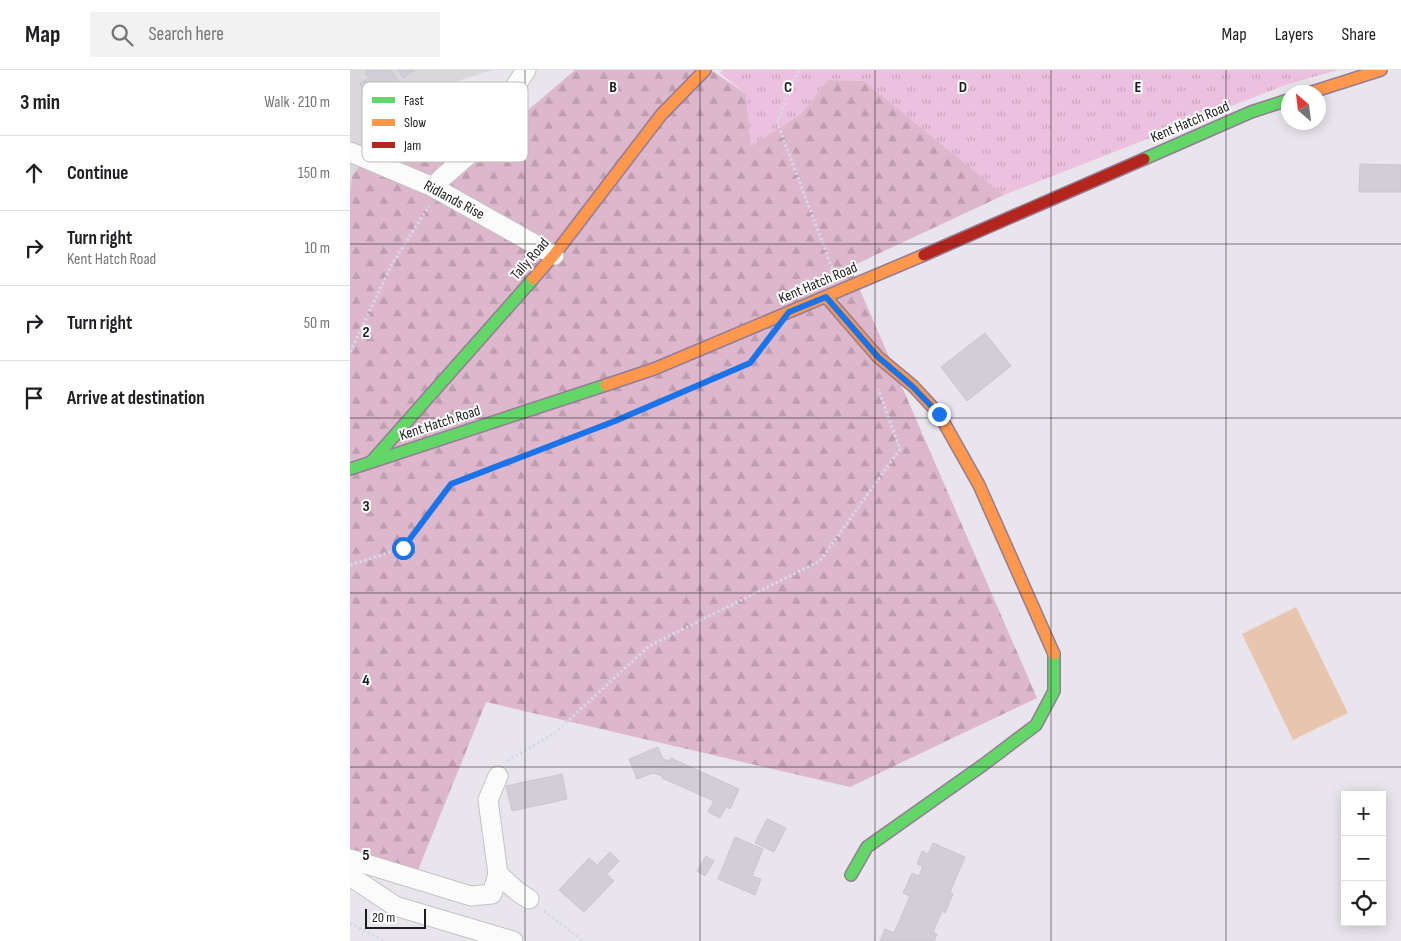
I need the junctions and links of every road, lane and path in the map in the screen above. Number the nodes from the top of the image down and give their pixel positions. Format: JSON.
{"nodes":[{"id":1,"x":526,"y":70,"type":"edge"},
{"id":2,"x":705,"y":70,"type":"edge"},
{"id":3,"x":798,"y":70,"type":"edge"},
{"id":4,"x":1381,"y":70,"type":"edge"},
{"id":5,"x":518,"y":82,"type":"edge"},
{"id":6,"x":1326,"y":88,"type":"edge"},
{"id":7,"x":1281,"y":102,"type":"edge"},
{"id":8,"x":350,"y":152,"type":"edge"},
{"id":9,"x":362,"y":157,"type":"edge"},
{"id":10,"x":373,"y":162,"type":"edge"},
{"id":11,"x":460,"y":162,"type":"edge"},
{"id":12,"x":436,"y":189,"type":"junction"},
{"id":13,"x":554,"y":256,"type":"junction"},
{"id":14,"x":840,"y":290,"type":"junction"},
{"id":15,"x":826,"y":297,"type":"junction"},
{"id":16,"x":761,"y":348,"type":"dead end"},
{"id":17,"x":350,"y":352,"type":"edge"},
{"id":18,"x":876,"y":386,"type":"dead end"},
{"id":19,"x":372,"y":461,"type":"junction"},
{"id":20,"x":350,"y":469,"type":"edge"},
{"id":21,"x":350,"y":565,"type":"edge"},
{"id":22,"x":498,"y":776,"type":"joint"},
{"id":23,"x":350,"y":859,"type":"edge"},
{"id":24,"x":498,"y":874,"type":"junction"},
{"id":25,"x":851,"y":875,"type":"dead end"},
{"id":26,"x":350,"y":876,"type":"edge"},
{"id":27,"x":529,"y":899,"type":"joint"},
{"id":28,"x":350,"y":923,"type":"edge"},
{"id":29,"x":384,"y":941,"type":"edge"},
{"id":30,"x":513,"y":941,"type":"edge"},
{"id":31,"x":583,"y":941,"type":"edge"}],
"edges":[{"from":1,"to":5,"type":"street"},
{"from":2,"to":13,"type":"street","name":"Tally Road"},
{"from":3,"to":14,"type":"path"},
{"from":4,"to":6,"type":"street"},
{"from":7,"to":14,"type":"street","name":"Kent Hatch Road"},
{"from":8,"to":9,"type":"street","name":"Ridlands Rise"},
{"from":10,"to":12,"type":"street","name":"Ridlands Rise"},
{"from":11,"to":12,"type":"street"},
{"from":12,"to":13,"type":"street","name":"Ridlands Rise"},
{"from":12,"to":17,"type":"path"},
{"from":13,"to":19,"type":"street","name":"Tally Road"},
{"from":14,"to":15,"type":"street","name":"Kent Hatch Road"},
{"from":15,"to":19,"type":"street","name":"Kent Hatch Road"},
{"from":15,"to":25,"type":"street"},
{"from":16,"to":21,"type":"path"},
{"from":18,"to":22,"type":"path"},
{"from":19,"to":20,"type":"street","name":"Kent Hatch Road"},
{"from":22,"to":24,"type":"street"},
{"from":23,"to":24,"type":"street"},
{"from":24,"to":27,"type":"street"},
{"from":26,"to":30,"type":"street"},
{"from":27,"to":31,"type":"path"},
{"from":28,"to":29,"type":"path"}]}
